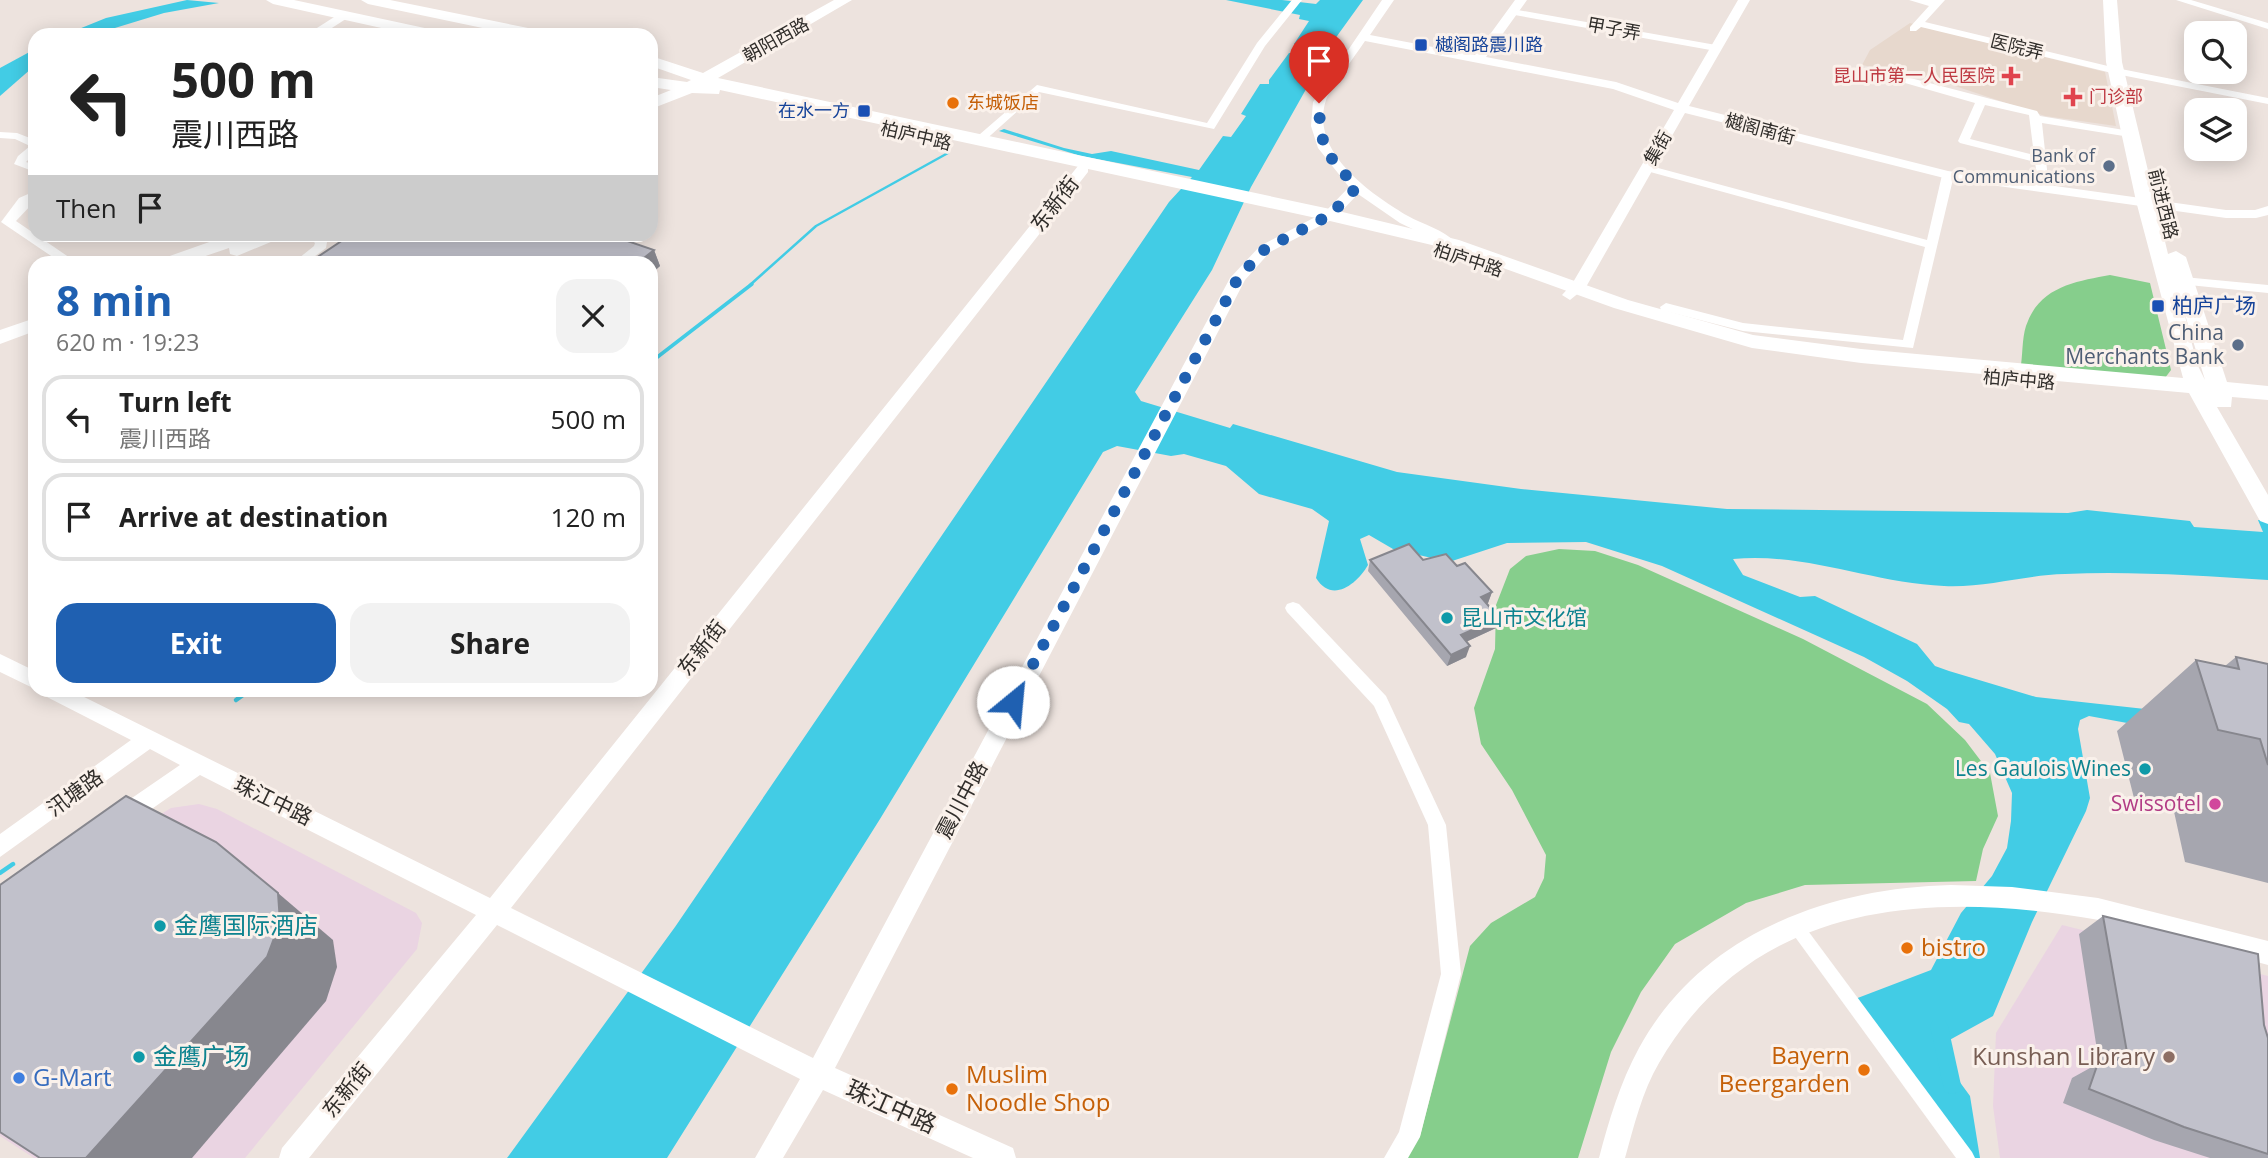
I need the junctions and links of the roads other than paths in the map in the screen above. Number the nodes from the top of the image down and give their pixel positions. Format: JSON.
{"nodes":[{"id":1,"x":273,"y":0,"type":"edge"},
{"id":2,"x":368,"y":0,"type":"edge"},
{"id":3,"x":828,"y":0,"type":"edge"},
{"id":4,"x":845,"y":0,"type":"edge"},
{"id":5,"x":1297,"y":0,"type":"edge"},
{"id":6,"x":1388,"y":0,"type":"edge"},
{"id":7,"x":1521,"y":0,"type":"edge"},
{"id":8,"x":1744,"y":0,"type":"edge"},
{"id":9,"x":1914,"y":0,"type":"edge"},
{"id":10,"x":2110,"y":0,"type":"edge"},
{"id":11,"x":2124,"y":0,"type":"edge"},
{"id":12,"x":2181,"y":0,"type":"edge"},
{"id":13,"x":2210,"y":0,"type":"edge"},
{"id":14,"x":1938,"y":3,"type":"edge"},
{"id":15,"x":1512,"y":12,"type":"junction"},
{"id":16,"x":346,"y":15,"type":"junction"},
{"id":17,"x":2268,"y":18,"type":"edge"},
{"id":18,"x":2268,"y":26,"type":"edge"},
{"id":19,"x":324,"y":28,"type":"edge"},
{"id":20,"x":403,"y":28,"type":"edge"},
{"id":21,"x":503,"y":28,"type":"edge"},
{"id":22,"x":1361,"y":37,"type":"junction"},
{"id":23,"x":1716,"y":48,"type":"junction"},
{"id":24,"x":1479,"y":59,"type":"junction"},
{"id":25,"x":658,"y":64,"type":"edge"},
{"id":26,"x":2124,"y":73,"type":"junction"},
{"id":27,"x":1895,"y":77,"type":"dead end"},
{"id":28,"x":696,"y":80,"type":"junction"},
{"id":29,"x":658,"y":83,"type":"edge"},
{"id":30,"x":670,"y":86,"type":"junction"},
{"id":31,"x":658,"y":90,"type":"edge"},
{"id":32,"x":658,"y":100,"type":"edge"},
{"id":33,"x":1981,"y":101,"type":"junction"},
{"id":34,"x":2268,"y":101,"type":"edge"},
{"id":35,"x":1681,"y":108,"type":"junction"},
{"id":36,"x":2036,"y":119,"type":"junction"},
{"id":37,"x":2130,"y":134,"type":"junction"},
{"id":38,"x":0,"y":135,"type":"edge"},
{"id":39,"x":978,"y":141,"type":"junction"},
{"id":40,"x":28,"y":142,"type":"edge"},
{"id":41,"x":28,"y":152,"type":"edge"},
{"id":42,"x":2040,"y":160,"type":"junction"},
{"id":43,"x":28,"y":167,"type":"edge"},
{"id":44,"x":1647,"y":168,"type":"junction"},
{"id":45,"x":1083,"y":169,"type":"junction"},
{"id":46,"x":1948,"y":175,"type":"junction"},
{"id":47,"x":1156,"y":182,"type":"junction"},
{"id":48,"x":1357,"y":187,"type":"junction"},
{"id":49,"x":2043,"y":188,"type":"junction"},
{"id":50,"x":28,"y":199,"type":"edge"},
{"id":51,"x":2153,"y":202,"type":"junction"},
{"id":52,"x":2268,"y":210,"type":"edge"},
{"id":53,"x":1324,"y":219,"type":"junction"},
{"id":54,"x":28,"y":235,"type":"edge"},
{"id":55,"x":38,"y":242,"type":"edge"},
{"id":56,"x":229,"y":242,"type":"edge"},
{"id":57,"x":259,"y":242,"type":"edge"},
{"id":58,"x":321,"y":242,"type":"edge"},
{"id":59,"x":1932,"y":245,"type":"junction"},
{"id":60,"x":1459,"y":246,"type":"junction"},
{"id":61,"x":60,"y":256,"type":"edge"},
{"id":62,"x":188,"y":256,"type":"edge"},
{"id":63,"x":220,"y":256,"type":"edge"},
{"id":64,"x":309,"y":256,"type":"edge"},
{"id":65,"x":2174,"y":280,"type":"junction"},
{"id":66,"x":2268,"y":289,"type":"edge"},
{"id":67,"x":1574,"y":291,"type":"junction"},
{"id":68,"x":1666,"y":307,"type":"dead end"},
{"id":69,"x":28,"y":312,"type":"edge"},
{"id":70,"x":0,"y":322,"type":"edge"},
{"id":71,"x":28,"y":327,"type":"edge"},
{"id":72,"x":0,"y":337,"type":"edge"},
{"id":73,"x":2268,"y":393,"type":"edge"},
{"id":74,"x":2211,"y":395,"type":"junction"},
{"id":75,"x":2268,"y":407,"type":"edge"},
{"id":76,"x":2268,"y":481,"type":"edge"},
{"id":77,"x":2268,"y":515,"type":"edge"},
{"id":78,"x":1293,"y":608,"type":"dead end"},
{"id":79,"x":0,"y":662,"type":"edge"},
{"id":80,"x":28,"y":677,"type":"edge"},
{"id":81,"x":66,"y":697,"type":"edge"},
{"id":82,"x":148,"y":739,"type":"junction"},
{"id":83,"x":198,"y":764,"type":"junction"},
{"id":84,"x":100,"y":833,"type":"edge"},
{"id":85,"x":0,"y":846,"type":"edge"},
{"id":86,"x":505,"y":916,"type":"junction"},
{"id":87,"x":1795,"y":925,"type":"junction"},
{"id":88,"x":2268,"y":953,"type":"edge"},
{"id":89,"x":818,"y":1074,"type":"junction"},
{"id":90,"x":292,"y":1158,"type":"edge"},
{"id":91,"x":768,"y":1158,"type":"edge"},
{"id":92,"x":1003,"y":1158,"type":"edge"},
{"id":93,"x":1395,"y":1158,"type":"edge"},
{"id":94,"x":1612,"y":1158,"type":"edge"},
{"id":95,"x":1966,"y":1158,"type":"edge"}],
"edges":[{"from":1,"to":16,"type":"main road"},
{"from":2,"to":21,"type":"main road"},
{"from":3,"to":28,"type":"main road","name":"朝阳西路"},
{"from":4,"to":28,"type":"main road","name":"朝阳西路"},
{"from":5,"to":39,"type":"street"},
{"from":6,"to":22,"type":"street"},
{"from":7,"to":15,"type":"street"},
{"from":8,"to":23,"type":"street","name":"集街"},
{"from":9,"to":14,"type":"street"},
{"from":10,"to":26,"type":"main road","name":"前进西路"},
{"from":11,"to":26,"type":"main road","name":"前进西路"},
{"from":12,"to":18,"type":"street"},
{"from":13,"to":17,"type":"street"},
{"from":14,"to":26,"type":"street","name":"医院弄"},
{"from":15,"to":23,"type":"street","name":"甲子弄"},
{"from":15,"to":24,"type":"street"},
{"from":16,"to":19,"type":"street"},
{"from":16,"to":20,"type":"main road"},
{"from":22,"to":24,"type":"street","name":"樾阁南街"},
{"from":22,"to":48,"type":"street"},
{"from":23,"to":35,"type":"street","name":"集街"},
{"from":24,"to":35,"type":"street","name":"樾阁南街"},
{"from":25,"to":28,"type":"main road"},
{"from":26,"to":34,"type":"street","name":"医院弄"},
{"from":26,"to":37,"type":"main road","name":"前进西路"},
{"from":26,"to":51,"type":"main road","name":"前进西路"},
{"from":27,"to":33,"type":"street"},
{"from":28,"to":30,"type":"main road","name":"柏庐中路"},
{"from":28,"to":32,"type":"main road"},
{"from":28,"to":39,"type":"main road","name":"柏庐中路"},
{"from":28,"to":45,"type":"main road","name":"柏庐中路"},
{"from":29,"to":30,"type":"main road","name":"柏庐中路"},
{"from":30,"to":31,"type":"main road"},
{"from":33,"to":36,"type":"street"},
{"from":33,"to":42,"type":"street"},
{"from":35,"to":44,"type":"street","name":"集街"},
{"from":35,"to":46,"type":"street","name":"樾阁南街"},
{"from":36,"to":37,"type":"street"},
{"from":36,"to":42,"type":"street"},
{"from":37,"to":51,"type":"main road","name":"前进西路"},
{"from":38,"to":40,"type":"street"},
{"from":39,"to":47,"type":"main road","name":"柏庐中路"},
{"from":41,"to":43,"type":"street"},
{"from":42,"to":49,"type":"street"},
{"from":44,"to":59,"type":"street"},
{"from":44,"to":67,"type":"street","name":"集街"},
{"from":45,"to":47,"type":"main road","name":"柏庐中路"},
{"from":45,"to":86,"type":"street","name":"东新街"},
{"from":46,"to":49,"type":"street","name":"樾阁南街"},
{"from":46,"to":59,"type":"street"},
{"from":47,"to":53,"type":"main road","name":"柏庐中路"},
{"from":48,"to":53,"type":"street","name":"震川中路"},
{"from":48,"to":60,"type":"street"},
{"from":49,"to":51,"type":"street","name":"樾阁南街"},
{"from":50,"to":54,"type":"street"},
{"from":51,"to":52,"type":"street","name":"樾阁南街"},
{"from":51,"to":65,"type":"main road","name":"前进西路"},
{"from":53,"to":60,"type":"main road","name":"柏庐中路"},
{"from":53,"to":67,"type":"main road","name":"柏庐中路"},
{"from":53,"to":89,"type":"street","name":"震川中路"},
{"from":55,"to":61,"type":"street"},
{"from":56,"to":62,"type":"main road"},
{"from":57,"to":63,"type":"main road"},
{"from":58,"to":64,"type":"street"},
{"from":59,"to":68,"type":"street"},
{"from":60,"to":67,"type":"main road","name":"柏庐中路"},
{"from":65,"to":66,"type":"street"},
{"from":65,"to":74,"type":"main road","name":"前进西路"},
{"from":67,"to":74,"type":"main road","name":"柏庐中路"},
{"from":69,"to":70,"type":"main road"},
{"from":71,"to":72,"type":"main road"},
{"from":73,"to":74,"type":"main road","name":"柏庐中路"},
{"from":74,"to":75,"type":"main road","name":"柏庐中路"},
{"from":74,"to":76,"type":"main road"},
{"from":74,"to":77,"type":"main road"},
{"from":78,"to":93,"type":"street"},
{"from":79,"to":80,"type":"street"},
{"from":81,"to":82,"type":"street","name":"珠江中路"},
{"from":82,"to":83,"type":"street","name":"珠江中路"},
{"from":82,"to":85,"type":"street","name":"汛塘路"},
{"from":83,"to":84,"type":"street"},
{"from":83,"to":86,"type":"street","name":"珠江中路"},
{"from":86,"to":89,"type":"street","name":"珠江中路"},
{"from":86,"to":90,"type":"street","name":"东新街"},
{"from":87,"to":88,"type":"street"},
{"from":87,"to":94,"type":"street"},
{"from":87,"to":95,"type":"street"},
{"from":89,"to":91,"type":"street","name":"震川中路"},
{"from":89,"to":92,"type":"street","name":"珠江中路"}]}
